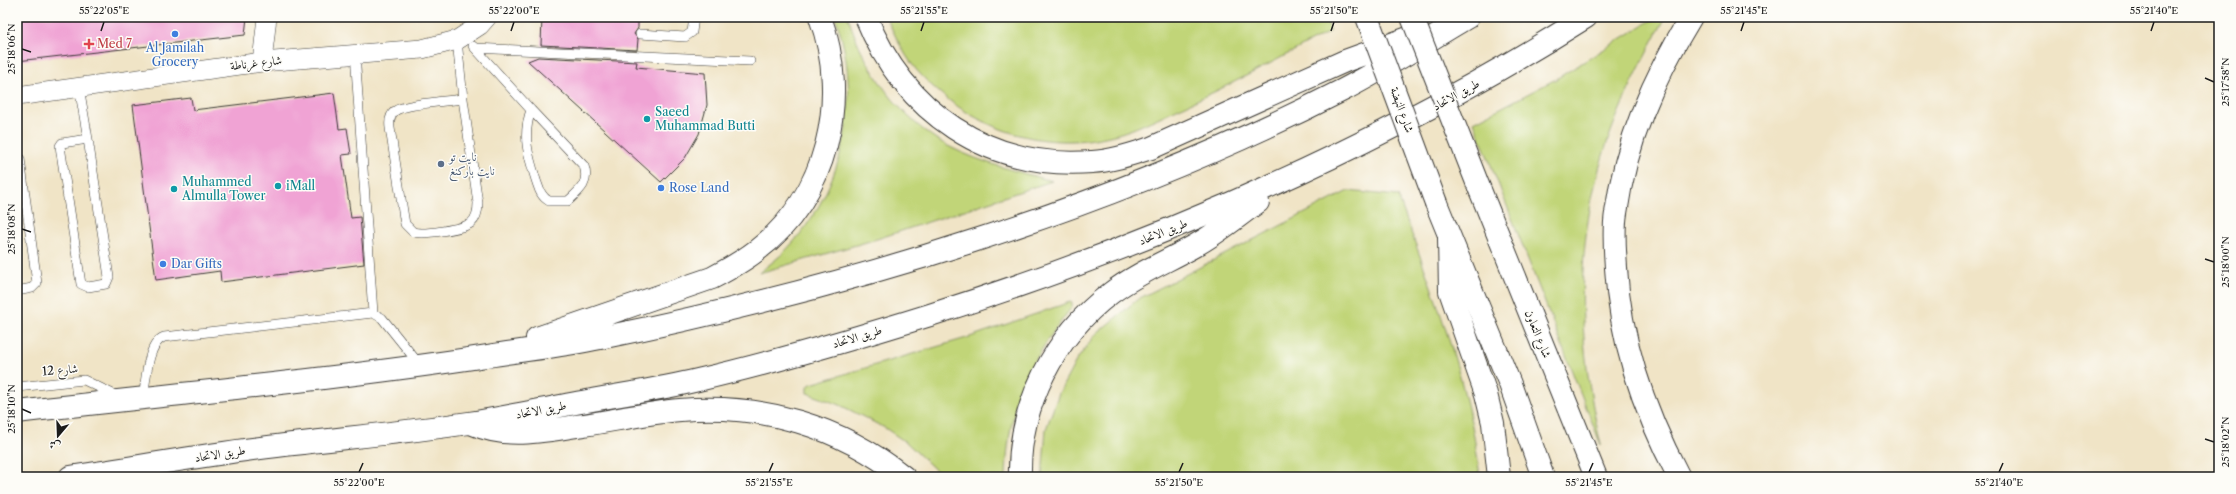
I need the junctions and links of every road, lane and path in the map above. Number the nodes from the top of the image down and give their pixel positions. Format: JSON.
{"nodes":[{"id":1,"x":267,"y":17,"type":"edge"},
{"id":2,"x":487,"y":17,"type":"edge"},
{"id":3,"x":694,"y":17,"type":"edge"},
{"id":4,"x":820,"y":17,"type":"edge"},
{"id":5,"x":866,"y":17,"type":"edge"},
{"id":6,"x":1367,"y":17,"type":"edge"},
{"id":7,"x":1412,"y":17,"type":"edge"},
{"id":8,"x":1468,"y":17,"type":"edge"},
{"id":9,"x":1586,"y":17,"type":"edge"},
{"id":10,"x":1691,"y":17,"type":"edge"},
{"id":11,"x":640,"y":34,"type":"dead end"},
{"id":12,"x":466,"y":41,"type":"junction"},
{"id":13,"x":355,"y":53,"type":"junction"},
{"id":14,"x":750,"y":61,"type":"dead end"},
{"id":15,"x":262,"y":62,"type":"junction"},
{"id":16,"x":79,"y":87,"type":"junction"},
{"id":17,"x":17,"y":96,"type":"edge"},
{"id":18,"x":463,"y":99,"type":"junction"},
{"id":19,"x":532,"y":110,"type":"junction"},
{"id":20,"x":88,"y":139,"type":"junction"},
{"id":21,"x":17,"y":155,"type":"edge"},
{"id":22,"x":1296,"y":175,"type":"junction"},
{"id":23,"x":1450,"y":238,"type":"junction"},
{"id":24,"x":17,"y":291,"type":"edge"},
{"id":25,"x":373,"y":313,"type":"junction"},
{"id":26,"x":483,"y":356,"type":"junction"},
{"id":27,"x":421,"y":367,"type":"junction"},
{"id":28,"x":17,"y":387,"type":"edge"},
{"id":29,"x":133,"y":399,"type":"junction"},
{"id":30,"x":17,"y":412,"type":"edge"},
{"id":31,"x":470,"y":423,"type":"junction"},
{"id":32,"x":70,"y":477,"type":"edge"},
{"id":33,"x":904,"y":477,"type":"edge"},
{"id":34,"x":1020,"y":477,"type":"edge"},
{"id":35,"x":1499,"y":477,"type":"edge"},
{"id":36,"x":1543,"y":477,"type":"edge"},
{"id":37,"x":1596,"y":477,"type":"edge"},
{"id":38,"x":1679,"y":477,"type":"edge"}],
"edges":[{"from":1,"to":15,"type":"street"},
{"from":2,"to":12,"type":"street","name":"شارع غرناطة"},
{"from":3,"to":11,"type":"lane"},
{"from":4,"to":26,"type":"main road"},
{"from":5,"to":8,"type":"main road"},
{"from":6,"to":23,"type":"main road","name":"شارع النهضة","bridge":true},
{"from":7,"to":37,"type":"main road","name":"شارع التعاون","bridge":true},
{"from":8,"to":26,"type":"main road"},
{"from":9,"to":22,"type":"main road","name":"طريق الاتحاد"},
{"from":10,"to":38,"type":"main road"},
{"from":12,"to":13,"type":"street","name":"شارع غرناطة"},
{"from":12,"to":14,"type":"lane"},
{"from":12,"to":18,"type":"lane"},
{"from":12,"to":19,"type":"lane"},
{"from":13,"to":15,"type":"street","name":"شارع غرناطة"},
{"from":13,"to":25,"type":"lane"},
{"from":15,"to":16,"type":"street","name":"شارع غرناطة"},
{"from":16,"to":17,"type":"street","name":"شارع غرناطة"},
{"from":16,"to":20,"type":"lane"},
{"from":18,"to":18,"type":"lane"},
{"from":19,"to":19,"type":"lane"},
{"from":20,"to":20,"type":"lane"},
{"from":21,"to":24,"type":"lane"},
{"from":22,"to":31,"type":"main road","name":"طريق الاتحاد"},
{"from":22,"to":34,"type":"main road"},
{"from":23,"to":35,"type":"main road"},
{"from":23,"to":36,"type":"main road"},
{"from":25,"to":27,"type":"lane"},
{"from":25,"to":29,"type":"lane"},
{"from":26,"to":27,"type":"main road"},
{"from":27,"to":29,"type":"main road"},
{"from":28,"to":29,"type":"lane","name":"شارع 12"},
{"from":29,"to":30,"type":"main road"},
{"from":31,"to":32,"type":"main road","name":"طريق الاتحاد"},
{"from":31,"to":33,"type":"main road"}]}
